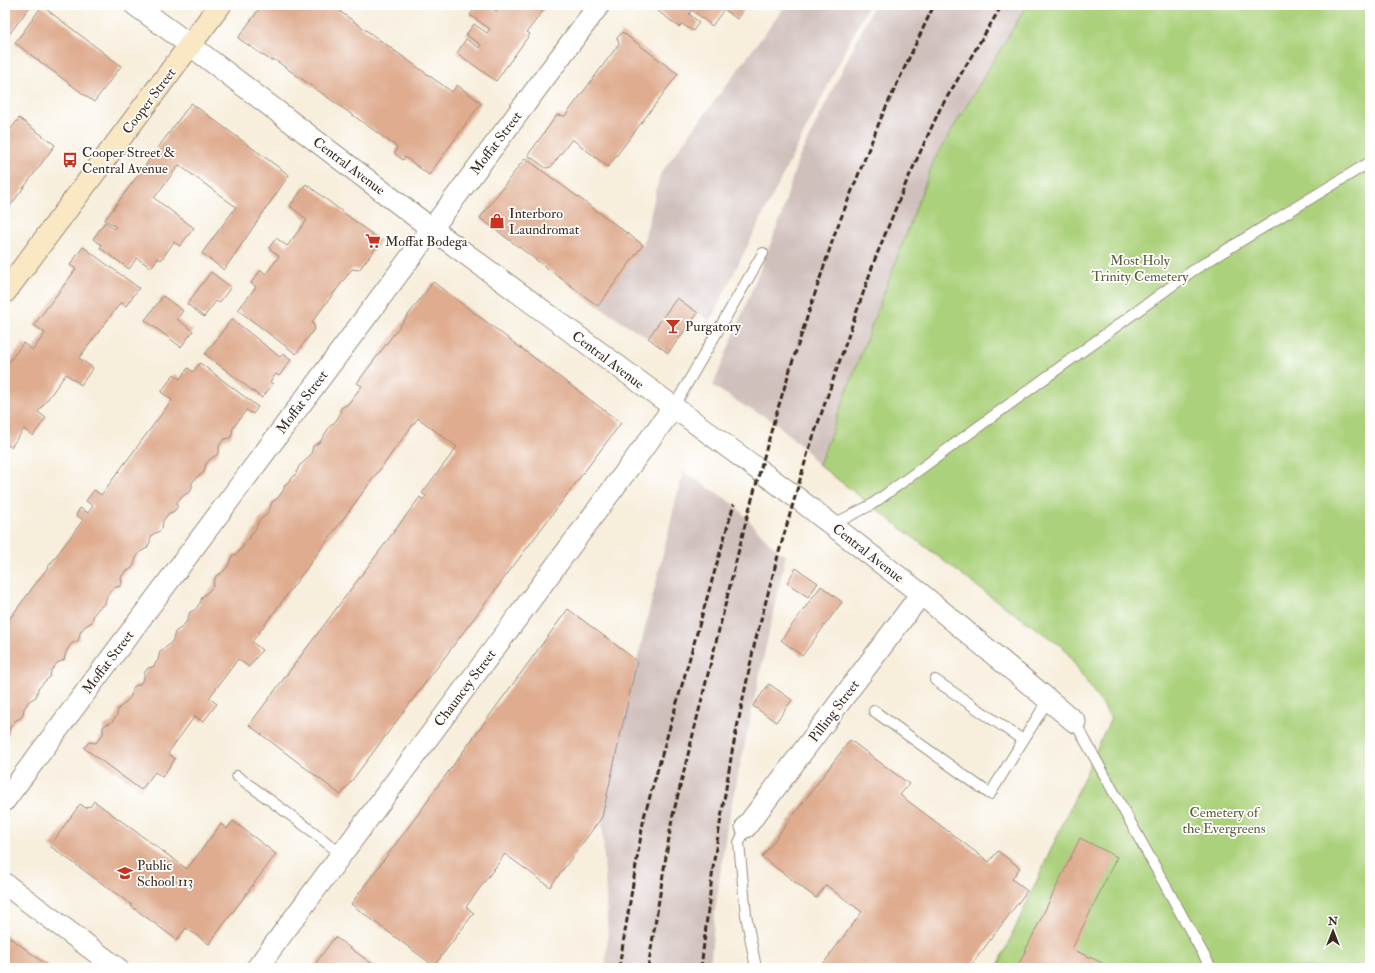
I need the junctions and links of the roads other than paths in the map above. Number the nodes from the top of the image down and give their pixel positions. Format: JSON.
{"nodes":[{"id":1,"x":135,"y":5,"type":"edge"},
{"id":2,"x":220,"y":5,"type":"edge"},
{"id":3,"x":599,"y":5,"type":"edge"},
{"id":4,"x":190,"y":45,"type":"junction"},
{"id":5,"x":1370,"y":162,"type":"edge"},
{"id":6,"x":432,"y":229,"type":"junction"},
{"id":7,"x":763,"y":253,"type":"dead end"},
{"id":8,"x":5,"y":292,"type":"edge"},
{"id":9,"x":673,"y":408,"type":"junction"},
{"id":10,"x":832,"y":525,"type":"junction"},
{"id":11,"x":922,"y":594,"type":"junction"},
{"id":12,"x":935,"y":680,"type":"dead end"},
{"id":13,"x":1048,"y":700,"type":"junction"},
{"id":14,"x":874,"y":711,"type":"dead end"},
{"id":15,"x":1075,"y":722,"type":"joint"},
{"id":16,"x":1023,"y":740,"type":"junction"},
{"id":17,"x":237,"y":776,"type":"dead end"},
{"id":18,"x":5,"y":800,"type":"edge"},
{"id":19,"x":746,"y":827,"type":"joint"},
{"id":20,"x":341,"y":854,"type":"junction"},
{"id":21,"x":5,"y":884,"type":"edge"},
{"id":22,"x":117,"y":968,"type":"edge"},
{"id":23,"x":257,"y":968,"type":"edge"},
{"id":24,"x":756,"y":968,"type":"edge"},
{"id":25,"x":1211,"y":968,"type":"edge"}],
"edges":[{"from":1,"to":4,"type":"street","name":"Central Avenue"},
{"from":2,"to":4,"type":"main road","name":"Cooper Street"},
{"from":3,"to":6,"type":"street","name":"Moffat Street"},
{"from":4,"to":6,"type":"street","name":"Central Avenue"},
{"from":4,"to":8,"type":"main road","name":"Cooper Street"},
{"from":5,"to":10,"type":"lane"},
{"from":6,"to":9,"type":"street","name":"Central Avenue"},
{"from":6,"to":18,"type":"street","name":"Moffat Street"},
{"from":7,"to":9,"type":"lane"},
{"from":9,"to":10,"type":"street","name":"Central Avenue"},
{"from":9,"to":20,"type":"street","name":"Chauncey Street"},
{"from":10,"to":11,"type":"street","name":"Central Avenue"},
{"from":11,"to":13,"type":"street","name":"Central Avenue"},
{"from":11,"to":19,"type":"street","name":"Pilling Street"},
{"from":12,"to":16,"type":"lane"},
{"from":13,"to":15,"type":"street","name":"Central Avenue"},
{"from":13,"to":16,"type":"lane"},
{"from":14,"to":16,"type":"lane"},
{"from":15,"to":25,"type":"lane"},
{"from":17,"to":20,"type":"lane"},
{"from":19,"to":24,"type":"lane"},
{"from":20,"to":23,"type":"street","name":"Chauncey Street"},
{"from":21,"to":22,"type":"street"}]}
